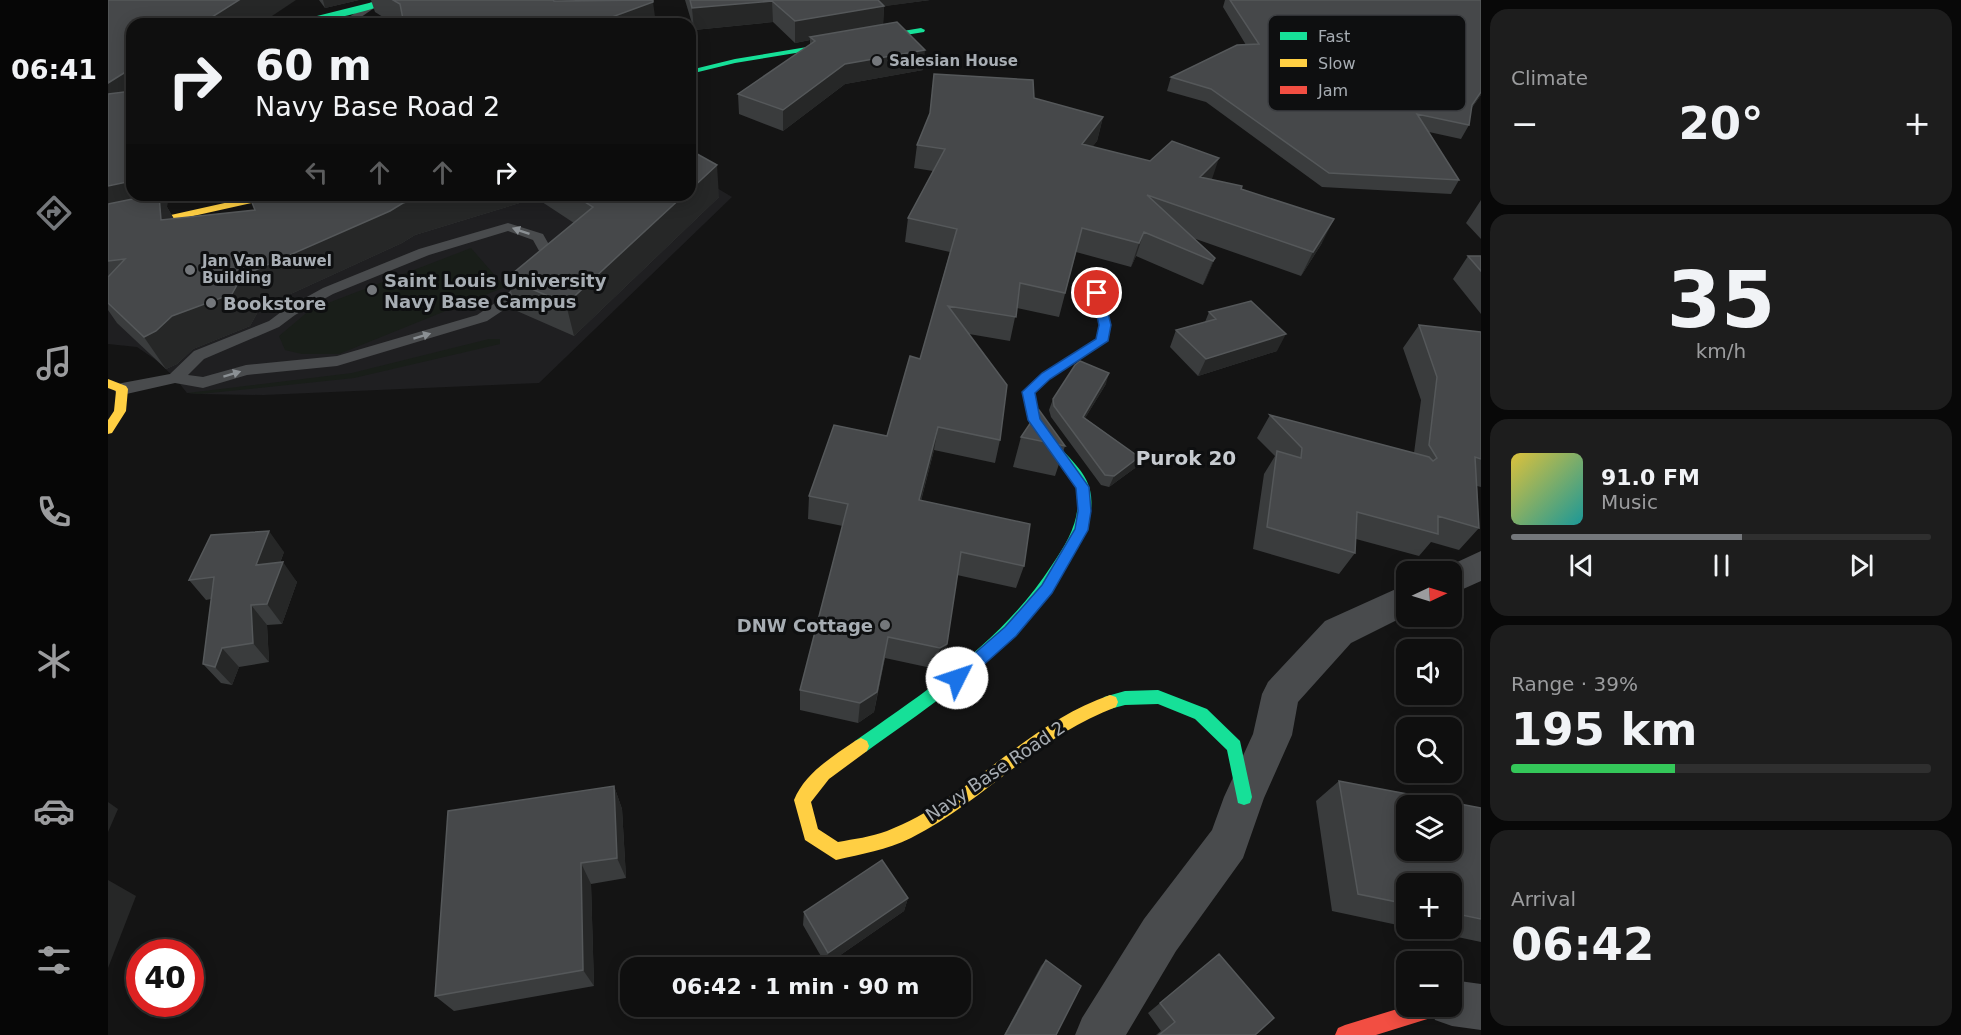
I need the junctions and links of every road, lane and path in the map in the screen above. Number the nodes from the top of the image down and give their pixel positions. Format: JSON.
{"nodes":[{"id":1,"x":382,"y":2,"type":"edge"},
{"id":2,"x":314,"y":18,"type":"edge"},
{"id":3,"x":354,"y":18,"type":"edge"},
{"id":4,"x":921,"y":30,"type":"dead end"},
{"id":5,"x":696,"y":71,"type":"edge"},
{"id":6,"x":247,"y":201,"type":"edge"},
{"id":7,"x":108,"y":232,"type":"edge"},
{"id":8,"x":1097,"y":293,"type":"dead end"},
{"id":9,"x":176,"y":378,"type":"junction"},
{"id":10,"x":115,"y":386,"type":"edge"},
{"id":11,"x":108,"y":430,"type":"edge"},
{"id":12,"x":1481,"y":565,"type":"edge"},
{"id":13,"x":1462,"y":575,"type":"edge"},
{"id":14,"x":1396,"y":604,"type":"edge"},
{"id":15,"x":1244,"y":797,"type":"junction"},
{"id":16,"x":1462,"y":1004,"type":"edge"},
{"id":17,"x":1481,"y":1007,"type":"edge"},
{"id":18,"x":1402,"y":1017,"type":"edge"},
{"id":19,"x":1099,"y":1035,"type":"edge"},
{"id":20,"x":1345,"y":1035,"type":"edge"}],
"edges":[{"from":1,"to":2,"type":"street"},
{"from":1,"to":3,"type":"lane"},
{"from":4,"to":5,"type":"street"},
{"from":6,"to":7,"type":"street"},
{"from":8,"to":15,"type":"street","name":"Navy Base Road 2"},
{"from":9,"to":9,"type":"lane","one_way":true},
{"from":9,"to":10,"type":"lane"},
{"from":10,"to":11,"type":"street"},
{"from":12,"to":13,"type":"street"},
{"from":14,"to":15,"type":"street"},
{"from":15,"to":19,"type":"street"},
{"from":16,"to":17,"type":"street"},
{"from":18,"to":20,"type":"street"}]}
